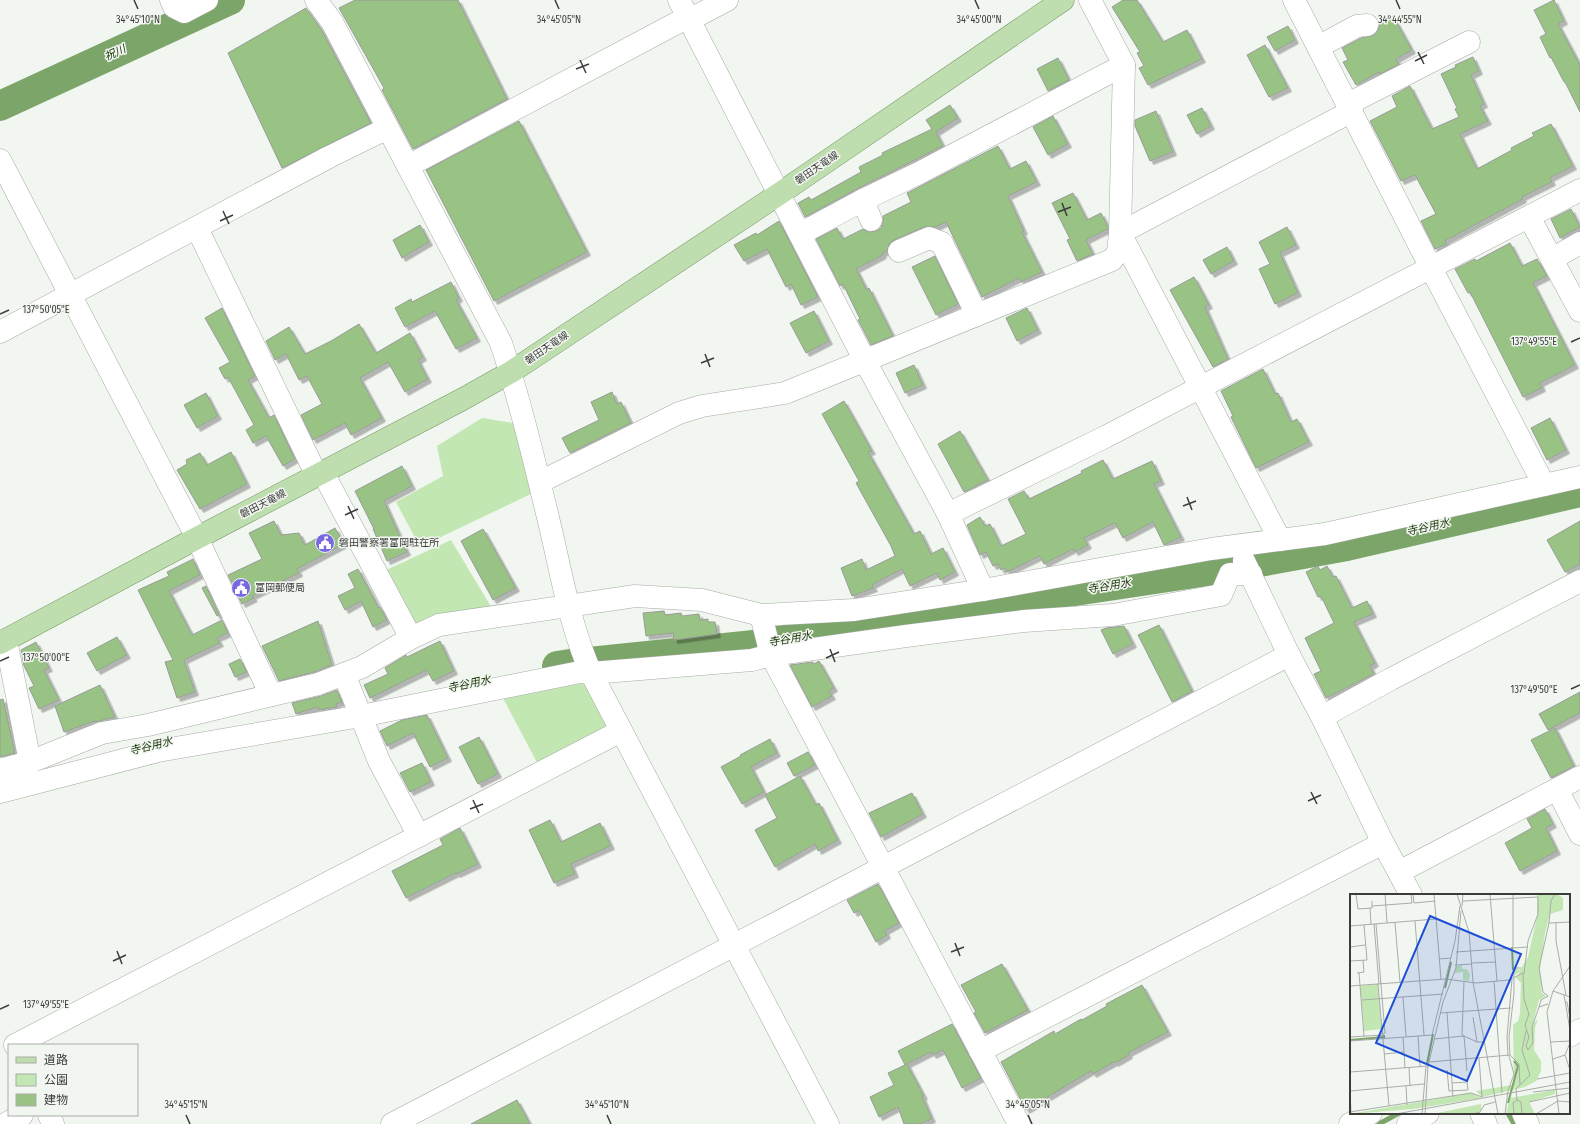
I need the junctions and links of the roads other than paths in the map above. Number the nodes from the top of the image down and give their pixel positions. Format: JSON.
{"nodes":[{"id":1,"x":171,"y":0,"type":"edge"},
{"id":2,"x":207,"y":0,"type":"edge"},
{"id":3,"x":316,"y":0,"type":"edge"},
{"id":4,"x":727,"y":0,"type":"edge"},
{"id":5,"x":1063,"y":0,"type":"edge"},
{"id":6,"x":1090,"y":0,"type":"edge"},
{"id":7,"x":1294,"y":0,"type":"edge"},
{"id":8,"x":685,"y":12,"type":"edge"},
{"id":9,"x":1367,"y":25,"type":"dead end"},
{"id":10,"x":1469,"y":42,"type":"dead end"},
{"id":11,"x":1318,"y":47,"type":"junction"},
{"id":12,"x":1124,"y":65,"type":"junction"},
{"id":13,"x":1350,"y":107,"type":"junction"},
{"id":14,"x":388,"y":128,"type":"junction"},
{"id":15,"x":0,"y":160,"type":"edge"},
{"id":16,"x":408,"y":166,"type":"junction"},
{"id":17,"x":1580,"y":190,"type":"edge"},
{"id":18,"x":780,"y":194,"type":"junction"},
{"id":19,"x":1529,"y":217,"type":"junction"},
{"id":20,"x":197,"y":228,"type":"junction"},
{"id":21,"x":1120,"y":233,"type":"junction"},
{"id":22,"x":800,"y":234,"type":"junction"},
{"id":23,"x":1580,"y":243,"type":"edge"},
{"id":24,"x":899,"y":251,"type":"dead end"},
{"id":25,"x":1552,"y":258,"type":"junction"},
{"id":26,"x":1431,"y":268,"type":"junction"},
{"id":27,"x":70,"y":295,"type":"junction"},
{"id":28,"x":1580,"y":311,"type":"edge"},
{"id":29,"x":977,"y":315,"type":"junction"},
{"id":30,"x":0,"y":332,"type":"edge"},
{"id":31,"x":865,"y":360,"type":"junction"},
{"id":32,"x":511,"y":372,"type":"junction"},
{"id":33,"x":1201,"y":388,"type":"junction"},
{"id":34,"x":320,"y":474,"type":"junction"},
{"id":35,"x":1580,"y":477,"type":"edge"},
{"id":36,"x":540,"y":482,"type":"junction"},
{"id":37,"x":1544,"y":485,"type":"junction"},
{"id":38,"x":948,"y":514,"type":"junction"},
{"id":39,"x":197,"y":538,"type":"junction"},
{"id":40,"x":1280,"y":540,"type":"junction"},
{"id":41,"x":1237,"y":546,"type":"junction"},
{"id":42,"x":1251,"y":574,"type":"junction"},
{"id":43,"x":1580,"y":581,"type":"edge"},
{"id":44,"x":983,"y":590,"type":"junction"},
{"id":45,"x":569,"y":606,"type":"junction"},
{"id":46,"x":411,"y":638,"type":"junction"},
{"id":47,"x":767,"y":638,"type":"junction"},
{"id":48,"x":3,"y":642,"type":"edge"},
{"id":49,"x":1289,"y":655,"type":"junction"},
{"id":50,"x":592,"y":673,"type":"junction"},
{"id":51,"x":344,"y":674,"type":"junction"},
{"id":52,"x":271,"y":695,"type":"junction"},
{"id":53,"x":361,"y":716,"type":"junction"},
{"id":54,"x":1322,"y":717,"type":"junction"},
{"id":55,"x":622,"y":731,"type":"junction"},
{"id":56,"x":30,"y":762,"type":"junction"},
{"id":57,"x":0,"y":770,"type":"edge"},
{"id":58,"x":1580,"y":777,"type":"edge"},
{"id":59,"x":1557,"y":789,"type":"junction"},
{"id":60,"x":0,"y":792,"type":"edge"},
{"id":61,"x":1580,"y":834,"type":"edge"},
{"id":62,"x":419,"y":836,"type":"junction"},
{"id":63,"x":1383,"y":843,"type":"junction"},
{"id":64,"x":883,"y":867,"type":"junction"},
{"id":65,"x":1398,"y":872,"type":"junction"},
{"id":66,"x":1409,"y":894,"type":"edge"},
{"id":67,"x":734,"y":945,"type":"junction"},
{"id":68,"x":1580,"y":1030,"type":"edge"},
{"id":69,"x":1570,"y":1035,"type":"edge"},
{"id":70,"x":17,"y":1044,"type":"edge"},
{"id":71,"x":980,"y":1051,"type":"junction"},
{"id":72,"x":1369,"y":1114,"type":"edge"},
{"id":73,"x":1426,"y":1114,"type":"edge"},
{"id":74,"x":1481,"y":1114,"type":"edge"},
{"id":75,"x":1523,"y":1114,"type":"edge"},
{"id":76,"x":20,"y":1116,"type":"edge"},
{"id":77,"x":5,"y":1124,"type":"edge"},
{"id":78,"x":392,"y":1124,"type":"edge"},
{"id":79,"x":828,"y":1124,"type":"edge"},
{"id":80,"x":1019,"y":1124,"type":"edge"},
{"id":81,"x":1350,"y":1124,"type":"edge"},
{"id":82,"x":1408,"y":1124,"type":"edge"},
{"id":83,"x":1486,"y":1124,"type":"edge"},
{"id":84,"x":1528,"y":1124,"type":"edge"}],
"edges":[{"from":1,"to":2,"type":"street"},
{"from":3,"to":14,"type":"street"},
{"from":4,"to":8,"type":"street"},
{"from":5,"to":18,"type":"main road","name":"磐田天竜線"},
{"from":6,"to":12,"type":"street"},
{"from":7,"to":11,"type":"street"},
{"from":8,"to":16,"type":"street"},
{"from":8,"to":18,"type":"street"},
{"from":9,"to":11,"type":"street"},
{"from":10,"to":13,"type":"street"},
{"from":11,"to":13,"type":"street"},
{"from":12,"to":21,"type":"street"},
{"from":12,"to":22,"type":"street"},
{"from":13,"to":21,"type":"street"},
{"from":13,"to":26,"type":"street"},
{"from":14,"to":16,"type":"street"},
{"from":14,"to":20,"type":"street"},
{"from":15,"to":27,"type":"street"},
{"from":16,"to":32,"type":"street"},
{"from":17,"to":19,"type":"street"},
{"from":18,"to":22,"type":"street"},
{"from":18,"to":32,"type":"main road","name":"磐田天竜線"},
{"from":19,"to":25,"type":"street"},
{"from":19,"to":26,"type":"street"},
{"from":20,"to":27,"type":"street"},
{"from":20,"to":34,"type":"street"},
{"from":21,"to":29,"type":"street"},
{"from":21,"to":33,"type":"street"},
{"from":22,"to":31,"type":"street"},
{"from":23,"to":25,"type":"street"},
{"from":24,"to":29,"type":"street"},
{"from":25,"to":28,"type":"street"},
{"from":26,"to":33,"type":"street"},
{"from":26,"to":37,"type":"street"},
{"from":27,"to":30,"type":"street"},
{"from":27,"to":39,"type":"street"},
{"from":29,"to":31,"type":"street"},
{"from":31,"to":36,"type":"street"},
{"from":31,"to":38,"type":"street"},
{"from":32,"to":34,"type":"main road","name":"磐田天竜線"},
{"from":32,"to":36,"type":"street"},
{"from":33,"to":38,"type":"street"},
{"from":33,"to":40,"type":"street"},
{"from":34,"to":39,"type":"main road","name":"磐田天竜線"},
{"from":34,"to":46,"type":"street"},
{"from":35,"to":37,"type":"street"},
{"from":36,"to":45,"type":"street"},
{"from":37,"to":40,"type":"street"},
{"from":38,"to":44,"type":"street"},
{"from":39,"to":48,"type":"main road","name":"磐田天竜線"},
{"from":39,"to":52,"type":"street"},
{"from":40,"to":41,"type":"street"},
{"from":41,"to":42,"type":"street"},
{"from":41,"to":44,"type":"street"},
{"from":42,"to":47,"type":"street"},
{"from":42,"to":49,"type":"street"},
{"from":43,"to":54,"type":"street"},
{"from":44,"to":47,"type":"street"},
{"from":45,"to":46,"type":"street"},
{"from":45,"to":47,"type":"street"},
{"from":45,"to":50,"type":"street"},
{"from":46,"to":51,"type":"street"},
{"from":47,"to":50,"type":"street"},
{"from":47,"to":64,"type":"street"},
{"from":48,"to":56,"type":"street"},
{"from":49,"to":54,"type":"street"},
{"from":49,"to":64,"type":"street"},
{"from":50,"to":53,"type":"street"},
{"from":50,"to":55,"type":"street"},
{"from":51,"to":52,"type":"street"},
{"from":51,"to":53,"type":"street"},
{"from":52,"to":56,"type":"street"},
{"from":53,"to":60,"type":"street"},
{"from":53,"to":62,"type":"street"},
{"from":54,"to":63,"type":"street"},
{"from":55,"to":62,"type":"street"},
{"from":55,"to":67,"type":"street"},
{"from":56,"to":57,"type":"street"},
{"from":58,"to":59,"type":"street"},
{"from":59,"to":61,"type":"street"},
{"from":59,"to":65,"type":"street"},
{"from":62,"to":70,"type":"street"},
{"from":63,"to":65,"type":"street"},
{"from":63,"to":71,"type":"street"},
{"from":64,"to":67,"type":"street"},
{"from":64,"to":71,"type":"street"},
{"from":65,"to":66,"type":"street"},
{"from":67,"to":78,"type":"street"},
{"from":67,"to":79,"type":"street"},
{"from":68,"to":69,"type":"street"},
{"from":71,"to":80,"type":"street"},
{"from":72,"to":81,"type":"street"},
{"from":73,"to":82,"type":"street"},
{"from":74,"to":83,"type":"street"},
{"from":75,"to":84,"type":"street"},
{"from":76,"to":77,"type":"street"}]}
